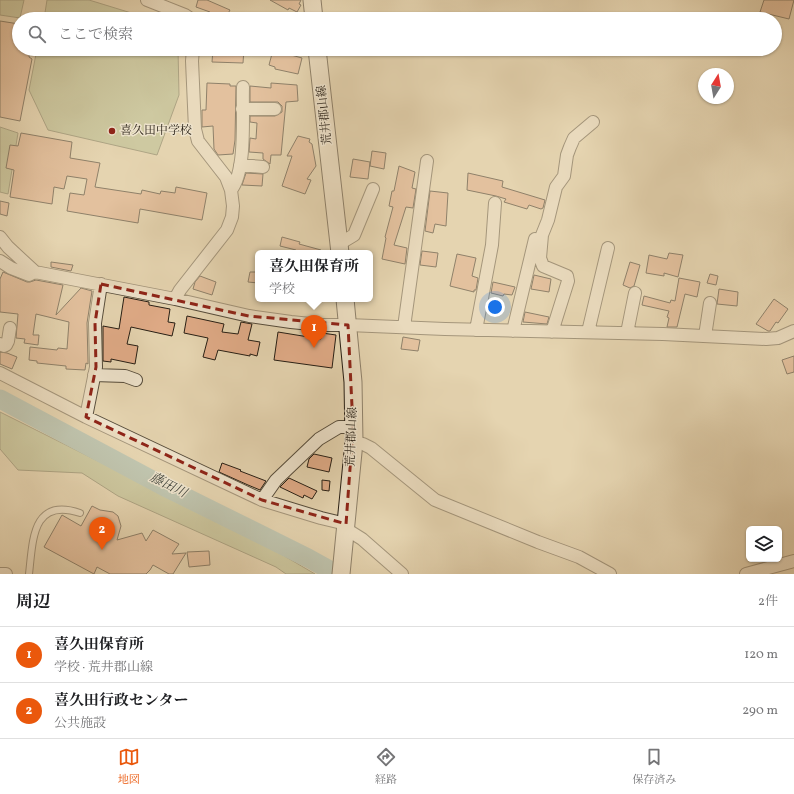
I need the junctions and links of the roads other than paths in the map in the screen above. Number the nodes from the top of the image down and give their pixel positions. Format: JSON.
{"nodes":[{"id":1,"x":149,"y":0,"type":"edge"},
{"id":2,"x":312,"y":0,"type":"edge"},
{"id":3,"x":178,"y":12,"type":"edge"},
{"id":4,"x":313,"y":12,"type":"edge"},
{"id":5,"x":192,"y":56,"type":"edge"},
{"id":6,"x":318,"y":56,"type":"edge"},
{"id":7,"x":243,"y":87,"type":"dead end"},
{"id":8,"x":242,"y":109,"type":"junction"},
{"id":9,"x":275,"y":110,"type":"dead end"},
{"id":10,"x":593,"y":122,"type":"dead end"},
{"id":11,"x":427,"y":162,"type":"dead end"},
{"id":12,"x":240,"y":165,"type":"junction"},
{"id":13,"x":262,"y":167,"type":"dead end"},
{"id":14,"x":373,"y":189,"type":"dead end"},
{"id":15,"x":231,"y":190,"type":"junction"},
{"id":16,"x":495,"y":203,"type":"dead end"},
{"id":17,"x":537,"y":230,"type":"dead end"},
{"id":18,"x":0,"y":237,"type":"edge"},
{"id":19,"x":608,"y":248,"type":"dead end"},
{"id":20,"x":340,"y":249,"type":"edge"},
{"id":21,"x":0,"y":261,"type":"edge"},
{"id":22,"x":35,"y":272,"type":"junction"},
{"id":23,"x":101,"y":284,"type":"junction"},
{"id":24,"x":635,"y":293,"type":"dead end"},
{"id":25,"x":176,"y":299,"type":"junction"},
{"id":26,"x":345,"y":302,"type":"edge"},
{"id":27,"x":710,"y":303,"type":"dead end"},
{"id":28,"x":348,"y":325,"type":"junction"},
{"id":29,"x":404,"y":327,"type":"junction"},
{"id":30,"x":10,"y":328,"type":"dead end"},
{"id":31,"x":476,"y":330,"type":"junction"},
{"id":32,"x":513,"y":331,"type":"junction"},
{"id":33,"x":794,"y":331,"type":"edge"},
{"id":34,"x":552,"y":332,"type":"junction"},
{"id":35,"x":588,"y":332,"type":"junction"},
{"id":36,"x":627,"y":333,"type":"junction"},
{"id":37,"x":704,"y":336,"type":"junction"},
{"id":38,"x":0,"y":344,"type":"edge"},
{"id":39,"x":0,"y":373,"type":"edge"},
{"id":40,"x":94,"y":375,"type":"junction"},
{"id":41,"x":136,"y":380,"type":"dead end"},
{"id":42,"x":86,"y":417,"type":"junction"},
{"id":43,"x":354,"y":435,"type":"junction"},
{"id":44,"x":262,"y":500,"type":"junction"},
{"id":45,"x":80,"y":513,"type":"dead end"},
{"id":46,"x":346,"y":531,"type":"junction"},
{"id":47,"x":794,"y":561,"type":"edge"},
{"id":48,"x":0,"y":574,"type":"edge"},
{"id":49,"x":6,"y":574,"type":"edge"},
{"id":50,"x":29,"y":574,"type":"edge"},
{"id":51,"x":341,"y":574,"type":"edge"},
{"id":52,"x":402,"y":574,"type":"edge"},
{"id":53,"x":610,"y":574,"type":"edge"},
{"id":54,"x":746,"y":574,"type":"edge"}],
"edges":[{"from":1,"to":3,"type":"street"},
{"from":2,"to":4,"type":"main road"},
{"from":5,"to":15,"type":"street"},
{"from":6,"to":20,"type":"main road","name":"荒井郡山線"},
{"from":7,"to":8,"type":"street"},
{"from":8,"to":9,"type":"street"},
{"from":8,"to":12,"type":"street"},
{"from":10,"to":34,"type":"street"},
{"from":11,"to":29,"type":"street"},
{"from":12,"to":13,"type":"street"},
{"from":12,"to":15,"type":"street"},
{"from":14,"to":20,"type":"street"},
{"from":15,"to":25,"type":"street"},
{"from":16,"to":31,"type":"street"},
{"from":17,"to":32,"type":"street"},
{"from":18,"to":22,"type":"street"},
{"from":19,"to":35,"type":"street"},
{"from":21,"to":22,"type":"street"},
{"from":22,"to":23,"type":"street"},
{"from":23,"to":25,"type":"street"},
{"from":23,"to":40,"type":"street"},
{"from":24,"to":36,"type":"street"},
{"from":25,"to":28,"type":"street"},
{"from":26,"to":28,"type":"main road","name":"荒井郡山線"},
{"from":27,"to":37,"type":"street"},
{"from":28,"to":29,"type":"street"},
{"from":28,"to":43,"type":"main road","name":"荒井郡山線"},
{"from":29,"to":31,"type":"street"},
{"from":30,"to":38,"type":"street"},
{"from":31,"to":32,"type":"street"},
{"from":32,"to":34,"type":"street"},
{"from":33,"to":37,"type":"street"},
{"from":34,"to":35,"type":"street"},
{"from":35,"to":36,"type":"street"},
{"from":36,"to":37,"type":"street"},
{"from":39,"to":42,"type":"street"},
{"from":40,"to":41,"type":"street"},
{"from":40,"to":42,"type":"street"},
{"from":42,"to":44,"type":"street"},
{"from":43,"to":44,"type":"street"},
{"from":43,"to":46,"type":"main road","name":"荒井郡山線"},
{"from":43,"to":53,"type":"street"},
{"from":44,"to":46,"type":"street"},
{"from":45,"to":50,"type":"lane"},
{"from":46,"to":51,"type":"main road","name":"荒井郡山線"},
{"from":46,"to":52,"type":"street"},
{"from":47,"to":54,"type":"street"},
{"from":48,"to":49,"type":"street"}]}
